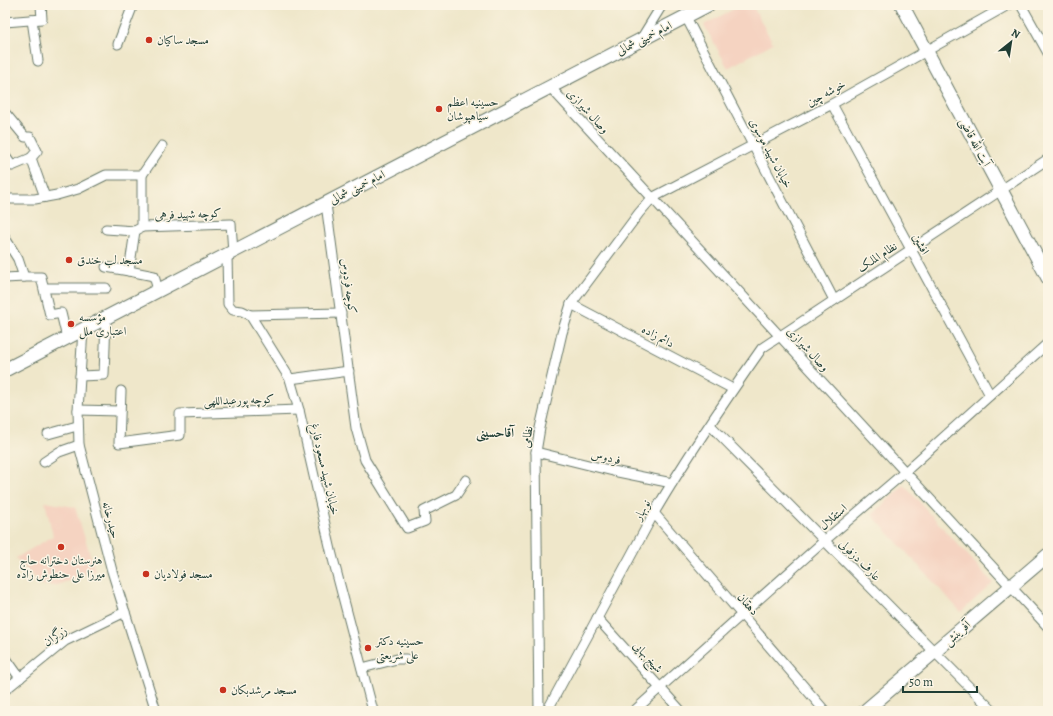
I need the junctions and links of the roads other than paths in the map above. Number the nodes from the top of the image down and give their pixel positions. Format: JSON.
{"nodes":[{"id":1,"x":41,"y":5,"type":"edge"},
{"id":2,"x":133,"y":5,"type":"edge"},
{"id":3,"x":662,"y":5,"type":"edge"},
{"id":4,"x":708,"y":5,"type":"edge"},
{"id":5,"x":902,"y":5,"type":"edge"},
{"id":6,"x":1008,"y":5,"type":"edge"},
{"id":7,"x":1021,"y":5,"type":"edge"},
{"id":8,"x":686,"y":17,"type":"junction"},
{"id":9,"x":32,"y":20,"type":"junction"},
{"id":10,"x":5,"y":22,"type":"edge"},
{"id":11,"x":640,"y":40,"type":"junction"},
{"id":12,"x":118,"y":44,"type":"dead end"},
{"id":13,"x":927,"y":51,"type":"junction"},
{"id":14,"x":1048,"y":53,"type":"edge"},
{"id":15,"x":38,"y":61,"type":"dead end"},
{"id":16,"x":550,"y":87,"type":"junction"},
{"id":17,"x":832,"y":104,"type":"junction"},
{"id":18,"x":6,"y":114,"type":"edge"},
{"id":19,"x":753,"y":145,"type":"junction"},
{"id":20,"x":162,"y":146,"type":"dead end"},
{"id":21,"x":5,"y":156,"type":"edge"},
{"id":22,"x":31,"y":158,"type":"junction"},
{"id":23,"x":1048,"y":159,"type":"edge"},
{"id":24,"x":142,"y":175,"type":"junction"},
{"id":25,"x":1001,"y":190,"type":"junction"},
{"id":26,"x":45,"y":197,"type":"junction"},
{"id":27,"x":652,"y":198,"type":"junction"},
{"id":28,"x":5,"y":199,"type":"edge"},
{"id":29,"x":326,"y":204,"type":"junction"},
{"id":30,"x":106,"y":229,"type":"dead end"},
{"id":31,"x":138,"y":229,"type":"junction"},
{"id":32,"x":5,"y":238,"type":"edge"},
{"id":33,"x":911,"y":249,"type":"junction"},
{"id":34,"x":230,"y":253,"type":"junction"},
{"id":35,"x":106,"y":267,"type":"dead end"},
{"id":36,"x":130,"y":271,"type":"junction"},
{"id":37,"x":24,"y":277,"type":"junction"},
{"id":38,"x":5,"y":278,"type":"edge"},
{"id":39,"x":1048,"y":278,"type":"edge"},
{"id":40,"x":44,"y":288,"type":"junction"},
{"id":41,"x":106,"y":288,"type":"dead end"},
{"id":42,"x":158,"y":290,"type":"junction"},
{"id":43,"x":834,"y":300,"type":"junction"},
{"id":44,"x":571,"y":304,"type":"junction"},
{"id":45,"x":341,"y":313,"type":"junction"},
{"id":46,"x":250,"y":315,"type":"junction"},
{"id":47,"x":106,"y":318,"type":"junction"},
{"id":48,"x":83,"y":330,"type":"junction"},
{"id":49,"x":780,"y":336,"type":"junction"},
{"id":50,"x":67,"y":338,"type":"junction"},
{"id":51,"x":1048,"y":343,"type":"edge"},
{"id":52,"x":5,"y":370,"type":"edge"},
{"id":53,"x":349,"y":371,"type":"junction"},
{"id":54,"x":80,"y":376,"type":"junction"},
{"id":55,"x":290,"y":379,"type":"junction"},
{"id":56,"x":733,"y":389,"type":"junction"},
{"id":57,"x":121,"y":391,"type":"dead end"},
{"id":58,"x":990,"y":395,"type":"junction"},
{"id":59,"x":78,"y":410,"type":"junction"},
{"id":60,"x":299,"y":410,"type":"junction"},
{"id":61,"x":120,"y":411,"type":"junction"},
{"id":62,"x":710,"y":425,"type":"junction"},
{"id":63,"x":78,"y":426,"type":"junction"},
{"id":64,"x":48,"y":434,"type":"dead end"},
{"id":65,"x":79,"y":445,"type":"junction"},
{"id":66,"x":536,"y":452,"type":"junction"},
{"id":67,"x":44,"y":462,"type":"dead end"},
{"id":68,"x":905,"y":472,"type":"junction"},
{"id":69,"x":466,"y":480,"type":"dead end"},
{"id":70,"x":672,"y":483,"type":"junction"},
{"id":71,"x":654,"y":513,"type":"junction"},
{"id":72,"x":824,"y":541,"type":"junction"},
{"id":73,"x":1048,"y":554,"type":"edge"},
{"id":74,"x":1010,"y":586,"type":"junction"},
{"id":75,"x":125,"y":612,"type":"junction"},
{"id":76,"x":742,"y":615,"type":"junction"},
{"id":77,"x":597,"y":618,"type":"junction"},
{"id":78,"x":1048,"y":627,"type":"edge"},
{"id":79,"x":934,"y":652,"type":"junction"},
{"id":80,"x":5,"y":657,"type":"edge"},
{"id":81,"x":406,"y":659,"type":"dead end"},
{"id":82,"x":362,"y":668,"type":"junction"},
{"id":83,"x":20,"y":678,"type":"junction"},
{"id":84,"x":660,"y":688,"type":"junction"},
{"id":85,"x":5,"y":690,"type":"edge"},
{"id":86,"x":156,"y":711,"type":"edge"},
{"id":87,"x":373,"y":711,"type":"edge"},
{"id":88,"x":539,"y":711,"type":"edge"},
{"id":89,"x":547,"y":711,"type":"edge"},
{"id":90,"x":634,"y":711,"type":"edge"},
{"id":91,"x":681,"y":711,"type":"edge"},
{"id":92,"x":825,"y":711,"type":"edge"},
{"id":93,"x":865,"y":711,"type":"edge"},
{"id":94,"x":993,"y":711,"type":"edge"}],
"edges":[{"from":1,"to":9,"type":"street"},
{"from":2,"to":12,"type":"street"},
{"from":3,"to":11,"type":"street"},
{"from":4,"to":8,"type":"main road","name":"امام خمینی شمالی"},
{"from":5,"to":13,"type":"main road","name":"آیت الله قاضی"},
{"from":6,"to":13,"type":"street","name":"خوشه چین"},
{"from":7,"to":14,"type":"street"},
{"from":8,"to":11,"type":"main road","name":"امام خمینی شمالی"},
{"from":8,"to":19,"type":"street","name":"خیابان شهید موسوی"},
{"from":9,"to":10,"type":"street"},
{"from":9,"to":15,"type":"street"},
{"from":11,"to":16,"type":"main road","name":"امام خمینی شمالی"},
{"from":13,"to":17,"type":"street","name":"خوشه چین"},
{"from":13,"to":25,"type":"main road","name":"آیت الله قاضی"},
{"from":16,"to":27,"type":"street","name":"وصال شیرازی"},
{"from":16,"to":29,"type":"main road","name":"امام خمینی شمالی"},
{"from":17,"to":19,"type":"street","name":"خوشه چین"},
{"from":17,"to":33,"type":"street","name":"افشین"},
{"from":18,"to":22,"type":"street"},
{"from":19,"to":27,"type":"street","name":"خوشه چین"},
{"from":19,"to":43,"type":"street","name":"خیابان شهید موسوی"},
{"from":20,"to":24,"type":"street"},
{"from":21,"to":22,"type":"street"},
{"from":22,"to":26,"type":"street"},
{"from":23,"to":25,"type":"street","name":"نظام الملک"},
{"from":24,"to":26,"type":"street"},
{"from":24,"to":31,"type":"street","name":"کوچه شهید فرهی"},
{"from":25,"to":33,"type":"street","name":"نظام الملک"},
{"from":25,"to":39,"type":"main road","name":"آیت الله قاضی"},
{"from":26,"to":28,"type":"street"},
{"from":27,"to":44,"type":"street","name":"نظامی"},
{"from":27,"to":49,"type":"street","name":"وصال شیرازی"},
{"from":29,"to":34,"type":"main road","name":"امام خمینی شمالی"},
{"from":29,"to":45,"type":"street","name":"کوچه فردوس"},
{"from":30,"to":31,"type":"street"},
{"from":31,"to":34,"type":"street","name":"کوچه شهید فرهی"},
{"from":31,"to":36,"type":"street","name":"کوچه شهید فرهی"},
{"from":32,"to":37,"type":"street"},
{"from":33,"to":43,"type":"street","name":"نظام الملک"},
{"from":33,"to":58,"type":"street","name":"افشین"},
{"from":34,"to":42,"type":"main road","name":"امام خمینی شمالی"},
{"from":34,"to":46,"type":"street"},
{"from":35,"to":36,"type":"street"},
{"from":36,"to":42,"type":"street"},
{"from":37,"to":38,"type":"street"},
{"from":37,"to":40,"type":"street"},
{"from":40,"to":41,"type":"street"},
{"from":40,"to":50,"type":"street"},
{"from":42,"to":47,"type":"main road","name":"امام خمینی شمالی"},
{"from":43,"to":49,"type":"street","name":"نظام الملک"},
{"from":44,"to":56,"type":"street","name":"دائم زاده"},
{"from":44,"to":66,"type":"street","name":"نظامی"},
{"from":45,"to":46,"type":"street"},
{"from":45,"to":53,"type":"street","name":"کوچه فردوس"},
{"from":46,"to":55,"type":"street","name":"خیابان شهید مسعود فارغ"},
{"from":47,"to":48,"type":"main road","name":"امام خمینی شمالی"},
{"from":47,"to":54,"type":"street"},
{"from":48,"to":50,"type":"main road","name":"امام خمینی شمالی"},
{"from":48,"to":54,"type":"street","name":"حیدرخانه"},
{"from":49,"to":56,"type":"street","name":"نوبهار"},
{"from":49,"to":68,"type":"street","name":"وصال شیرازی"},
{"from":50,"to":52,"type":"main road","name":"امام خمینی شمالی"},
{"from":51,"to":58,"type":"street","name":"استقلال"},
{"from":53,"to":55,"type":"street"},
{"from":53,"to":69,"type":"street","name":"کوچه فردوس"},
{"from":54,"to":59,"type":"street","name":"حیدرخانه"},
{"from":55,"to":60,"type":"street","name":"خیابان شهید مسعود فارغ"},
{"from":56,"to":62,"type":"street","name":"نوبهار"},
{"from":57,"to":61,"type":"street"},
{"from":58,"to":68,"type":"street","name":"استقلال"},
{"from":59,"to":61,"type":"street"},
{"from":59,"to":63,"type":"street","name":"حیدرخانه"},
{"from":60,"to":61,"type":"street","name":"کوچه پورعبداللهی"},
{"from":60,"to":82,"type":"street","name":"خیابان شهید مسعود فارغ"},
{"from":62,"to":70,"type":"street","name":"نوبهار"},
{"from":62,"to":72,"type":"street","name":"عارف دزفولی"},
{"from":63,"to":64,"type":"street"},
{"from":63,"to":65,"type":"street","name":"حیدرخانه"},
{"from":65,"to":67,"type":"street"},
{"from":65,"to":75,"type":"street","name":"حیدرخانه"},
{"from":66,"to":70,"type":"street","name":"فردوس"},
{"from":66,"to":88,"type":"street","name":"نظامی"},
{"from":68,"to":72,"type":"street","name":"استقلال"},
{"from":68,"to":74,"type":"street","name":"وصال شیرازی"},
{"from":70,"to":71,"type":"street","name":"نوبهار"},
{"from":71,"to":76,"type":"street","name":"دهقان"},
{"from":71,"to":77,"type":"street","name":"نوبهار"},
{"from":72,"to":76,"type":"street","name":"استقلال"},
{"from":72,"to":79,"type":"street","name":"عارف دزفولی"},
{"from":73,"to":74,"type":"main road","name":"آفرینش"},
{"from":74,"to":78,"type":"street","name":"وصال شیرازی"},
{"from":74,"to":79,"type":"main road","name":"آفرینش"},
{"from":75,"to":83,"type":"street","name":"زرگران"},
{"from":75,"to":86,"type":"street","name":"حیدرخانه"},
{"from":76,"to":84,"type":"street","name":"استقلال"},
{"from":76,"to":92,"type":"street","name":"دهقان"},
{"from":77,"to":84,"type":"street","name":"شیخ بهایی"},
{"from":77,"to":89,"type":"street","name":"نوبهار"},
{"from":79,"to":93,"type":"main road","name":"آفرینش"},
{"from":79,"to":94,"type":"street","name":"عارف دزفولی"},
{"from":80,"to":83,"type":"street"},
{"from":81,"to":82,"type":"street"},
{"from":82,"to":87,"type":"street","name":"خیابان شهید مسعود فارغ"},
{"from":83,"to":85,"type":"street","name":"زرگران"},
{"from":84,"to":90,"type":"street","name":"استقلال"},
{"from":84,"to":91,"type":"street","name":"شیخ بهایی"}]}
